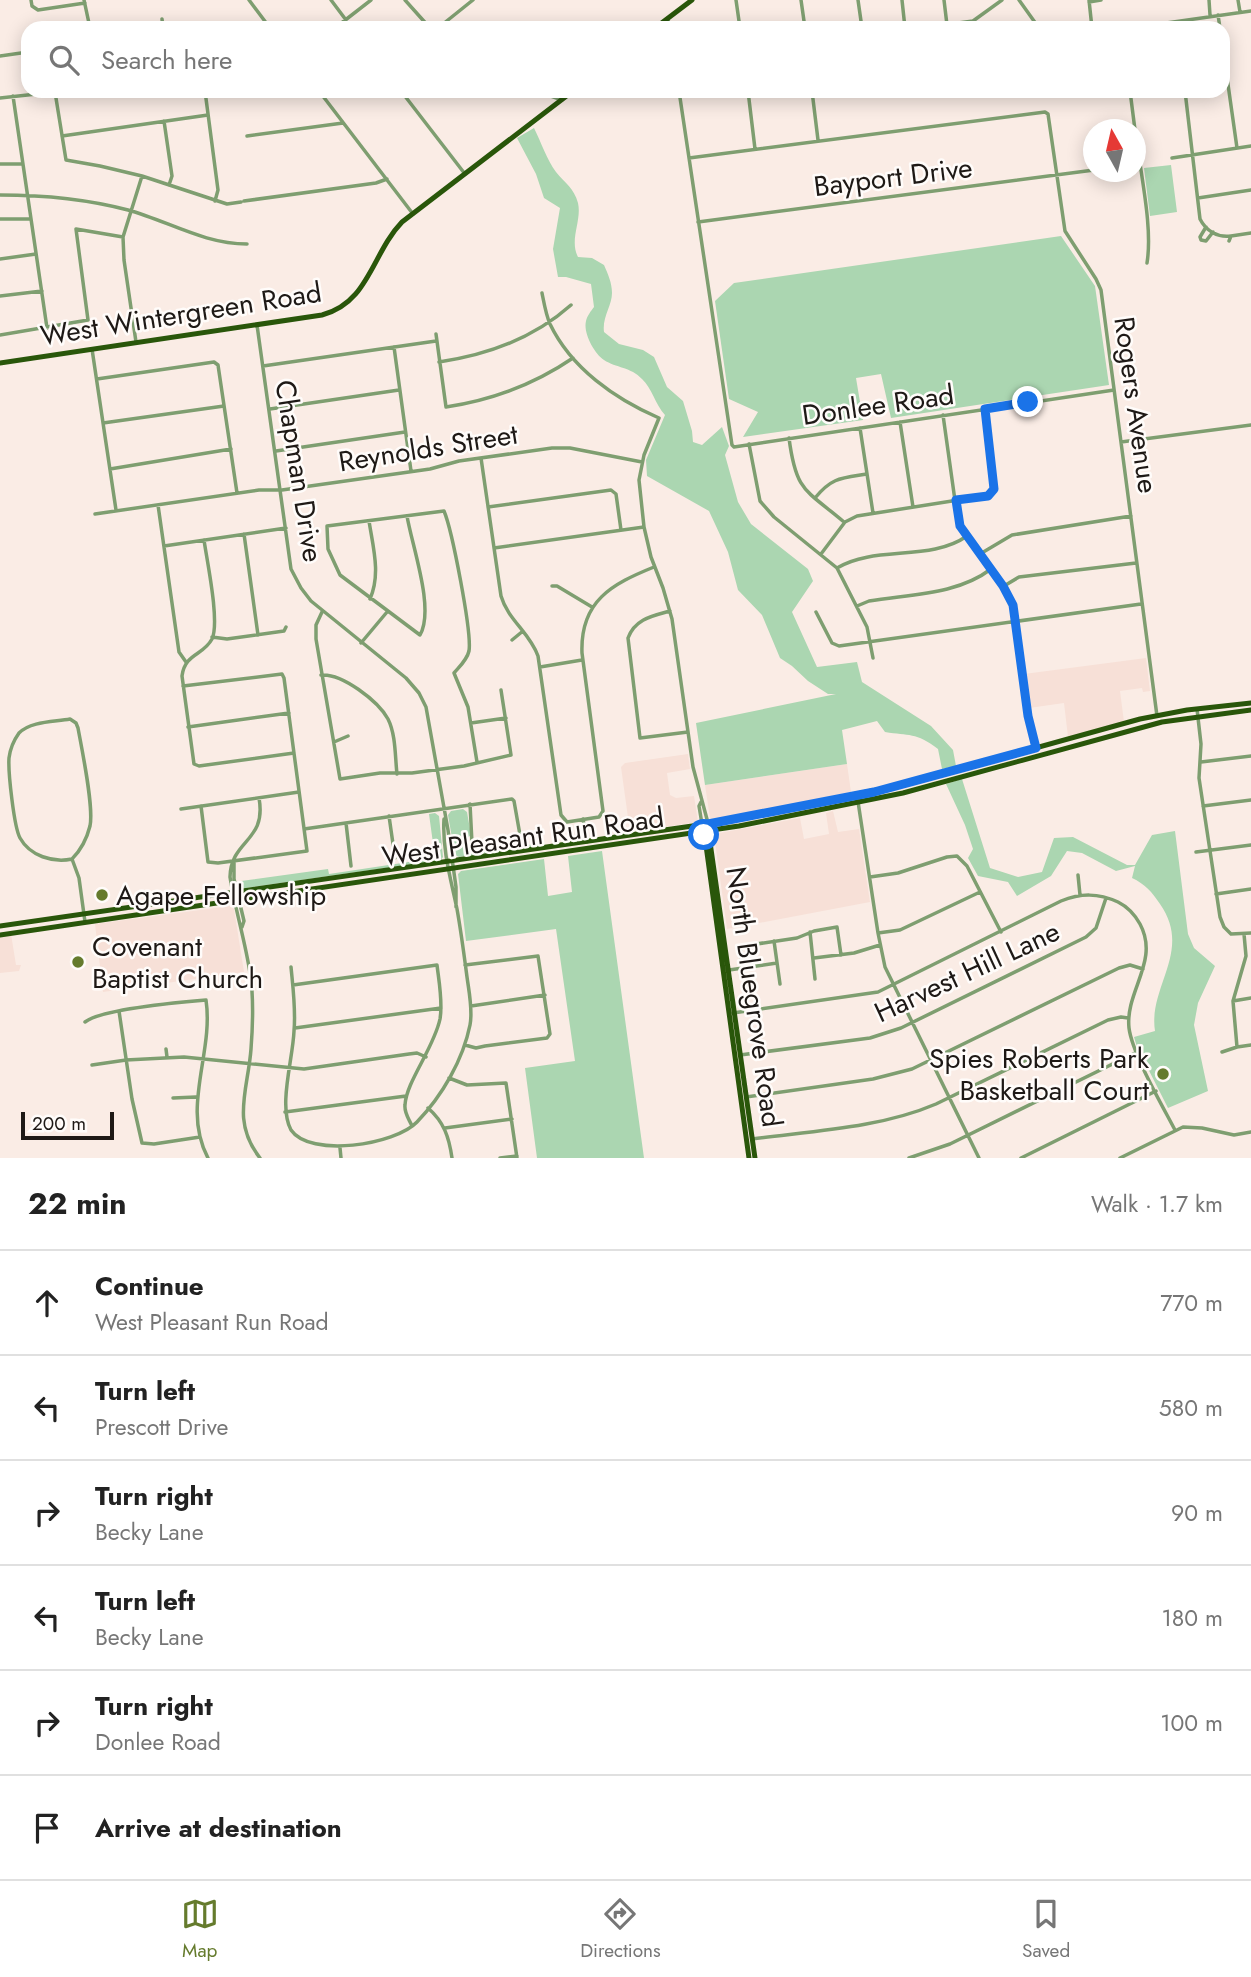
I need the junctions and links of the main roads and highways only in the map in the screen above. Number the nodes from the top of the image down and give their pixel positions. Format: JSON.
{"nodes":[{"id":1,"x":692,"y":0,"type":"edge"},
{"id":2,"x":664,"y":21,"type":"edge"},
{"id":3,"x":564,"y":98,"type":"edge"},
{"id":4,"x":0,"y":363,"type":"edge"},
{"id":5,"x":1251,"y":703,"type":"edge"},
{"id":6,"x":1251,"y":710,"type":"edge"},
{"id":7,"x":1197,"y":713,"type":"junction"},
{"id":8,"x":1158,"y":719,"type":"junction"},
{"id":9,"x":1098,"y":731,"type":"junction"},
{"id":10,"x":1101,"y":738,"type":"junction"},
{"id":11,"x":1036,"y":748,"type":"junction"},
{"id":12,"x":1039,"y":756,"type":"junction"},
{"id":13,"x":980,"y":763,"type":"junction"},
{"id":14,"x":982,"y":771,"type":"junction"},
{"id":15,"x":765,"y":812,"type":"junction"},
{"id":16,"x":768,"y":821,"type":"junction"},
{"id":17,"x":706,"y":828,"type":"junction"},
{"id":18,"x":647,"y":832,"type":"junction"},
{"id":19,"x":648,"y":841,"type":"junction"},
{"id":20,"x":545,"y":847,"type":"junction"},
{"id":21,"x":546,"y":855,"type":"junction"},
{"id":22,"x":391,"y":870,"type":"junction"},
{"id":23,"x":392,"y":878,"type":"junction"},
{"id":24,"x":715,"y":892,"type":"junction"},
{"id":25,"x":0,"y":926,"type":"edge"},
{"id":26,"x":0,"y":935,"type":"edge"},
{"id":27,"x":732,"y":1013,"type":"junction"},
{"id":28,"x":749,"y":1140,"type":"junction"},
{"id":29,"x":749,"y":1158,"type":"edge"},
{"id":30,"x":754,"y":1158,"type":"edge"}],
"edges":[{"from":1,"to":2,"type":"main road"},
{"from":3,"to":4,"type":"main road","name":"West Wintergreen Road"},
{"from":5,"to":7,"type":"main road","name":"West Pleasant Run Road"},
{"from":6,"to":7,"type":"main road","name":"West Pleasant Run Road"},
{"from":7,"to":8,"type":"main road","name":"West Pleasant Run Road"},
{"from":8,"to":9,"type":"main road","name":"West Pleasant Run Road"},
{"from":8,"to":10,"type":"main road","name":"West Pleasant Run Road"},
{"from":9,"to":10,"type":"main road"},
{"from":9,"to":11,"type":"main road","name":"West Pleasant Run Road"},
{"from":10,"to":12,"type":"main road","name":"West Pleasant Run Road"},
{"from":11,"to":12,"type":"main road"},
{"from":11,"to":13,"type":"main road","name":"West Pleasant Run Road"},
{"from":12,"to":14,"type":"main road","name":"West Pleasant Run Road"},
{"from":13,"to":14,"type":"main road"},
{"from":13,"to":15,"type":"main road","name":"West Pleasant Run Road"},
{"from":14,"to":16,"type":"main road","name":"West Pleasant Run Road"},
{"from":15,"to":16,"type":"main road"},
{"from":15,"to":17,"type":"main road","name":"West Pleasant Run Road"},
{"from":16,"to":17,"type":"main road","name":"West Pleasant Run Road"},
{"from":17,"to":18,"type":"main road","name":"West Pleasant Run Road"},
{"from":17,"to":19,"type":"main road","name":"West Pleasant Run Road"},
{"from":17,"to":24,"type":"main road","name":"North Bluegrove Road"},
{"from":18,"to":19,"type":"main road"},
{"from":18,"to":20,"type":"main road","name":"West Pleasant Run Road"},
{"from":19,"to":21,"type":"main road","name":"West Pleasant Run Road"},
{"from":20,"to":21,"type":"main road"},
{"from":20,"to":22,"type":"main road","name":"West Pleasant Run Road"},
{"from":21,"to":23,"type":"main road","name":"West Pleasant Run Road"},
{"from":22,"to":23,"type":"main road"},
{"from":22,"to":25,"type":"main road","name":"West Pleasant Run Road"},
{"from":23,"to":26,"type":"main road","name":"West Pleasant Run Road"},
{"from":24,"to":27,"type":"main road","name":"North Bluegrove Road"},
{"from":24,"to":27,"type":"main road","name":"North Bluegrove Road"},
{"from":27,"to":28,"type":"main road","name":"North Bluegrove Road"},
{"from":28,"to":29,"type":"main road","name":"North Bluegrove Road"},
{"from":28,"to":30,"type":"main road","name":"North Bluegrove Road"}]}
